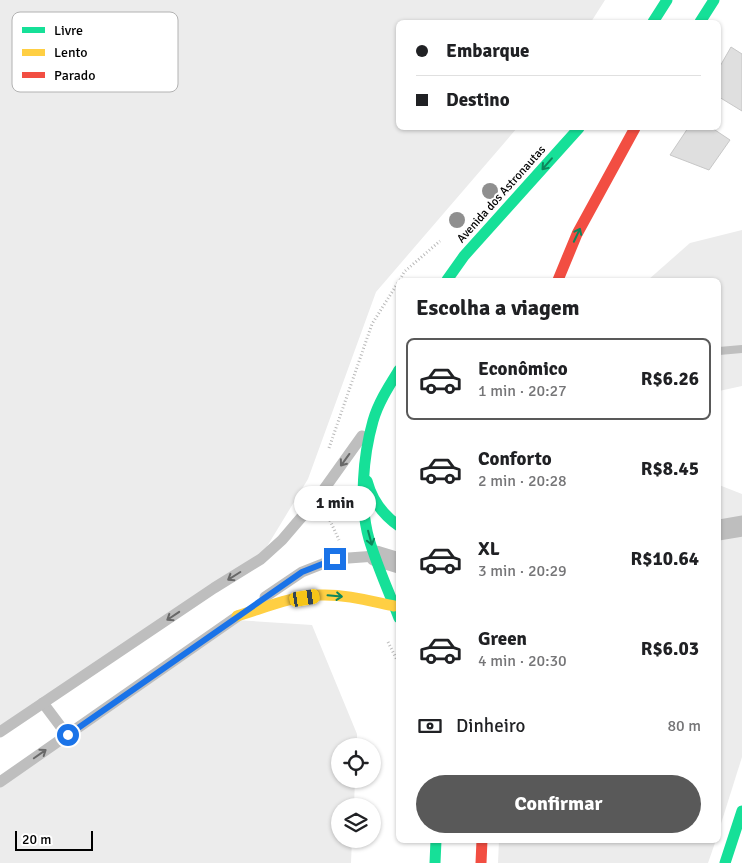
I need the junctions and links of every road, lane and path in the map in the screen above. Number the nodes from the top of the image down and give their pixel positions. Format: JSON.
{"nodes":[{"id":1,"x":667,"y":0,"type":"edge"},
{"id":2,"x":714,"y":0,"type":"edge"},
{"id":3,"x":654,"y":20,"type":"edge"},
{"id":4,"x":701,"y":20,"type":"edge"},
{"id":5,"x":577,"y":130,"type":"edge"},
{"id":6,"x":634,"y":130,"type":"edge"},
{"id":7,"x":448,"y":278,"type":"edge"},
{"id":8,"x":559,"y":278,"type":"edge"},
{"id":9,"x":396,"y":375,"type":"edge"},
{"id":10,"x":373,"y":420,"type":"junction"},
{"id":11,"x":364,"y":468,"type":"junction"},
{"id":12,"x":396,"y":524,"type":"edge"},
{"id":13,"x":742,"y":526,"type":"edge"},
{"id":14,"x":721,"y":530,"type":"edge"},
{"id":15,"x":376,"y":556,"type":"junction"},
{"id":16,"x":396,"y":561,"type":"edge"},
{"id":17,"x":394,"y":606,"type":"junction"},
{"id":18,"x":396,"y":611,"type":"edge"},
{"id":19,"x":237,"y":616,"type":"junction"},
{"id":20,"x":43,"y":702,"type":"junction"},
{"id":21,"x":0,"y":722,"type":"edge"},
{"id":22,"x":12,"y":724,"type":"junction"},
{"id":23,"x":0,"y":732,"type":"edge"},
{"id":24,"x":68,"y":735,"type":"junction"},
{"id":25,"x":0,"y":782,"type":"edge"},
{"id":26,"x":742,"y":811,"type":"edge"},
{"id":27,"x":436,"y":843,"type":"edge"},
{"id":28,"x":482,"y":843,"type":"edge"},
{"id":29,"x":435,"y":863,"type":"edge"},
{"id":30,"x":481,"y":863,"type":"edge"},
{"id":31,"x":725,"y":863,"type":"edge"}],
"edges":[{"from":1,"to":3,"type":"main road"},
{"from":2,"to":4,"type":"main road"},
{"from":5,"to":7,"type":"main road","name":"Avenida dos Astronautas","one_way":true},
{"from":8,"to":6,"type":"main road","one_way":true},
{"from":9,"to":10,"type":"main road"},
{"from":10,"to":11,"type":"main road"},
{"from":10,"to":20,"type":"lane","one_way":true},
{"from":11,"to":12,"type":"main road"},
{"from":11,"to":15,"type":"main road","one_way":true},
{"from":13,"to":14,"type":"street"},
{"from":15,"to":16,"type":"street"},
{"from":15,"to":17,"type":"main road"},
{"from":15,"to":19,"type":"lane"},
{"from":17,"to":18,"type":"main road"},
{"from":19,"to":17,"type":"main road","one_way":true},
{"from":19,"to":24,"type":"lane"},
{"from":20,"to":22,"type":"lane"},
{"from":20,"to":24,"type":"lane"},
{"from":21,"to":22,"type":"lane"},
{"from":22,"to":23,"type":"lane"},
{"from":25,"to":24,"type":"lane","one_way":true},
{"from":26,"to":31,"type":"main road"},
{"from":27,"to":29,"type":"main road"},
{"from":28,"to":30,"type":"main road"}]}
